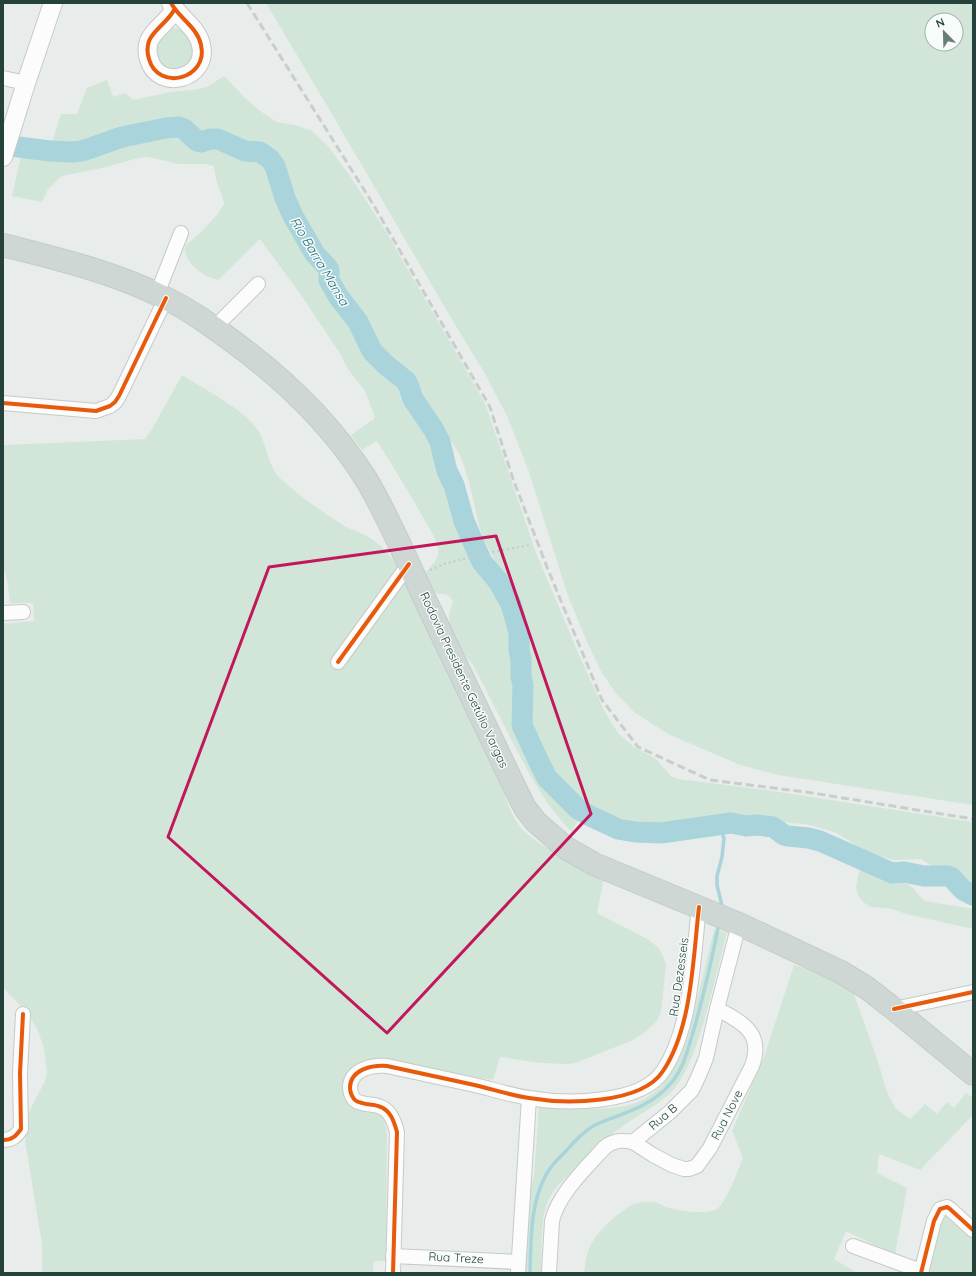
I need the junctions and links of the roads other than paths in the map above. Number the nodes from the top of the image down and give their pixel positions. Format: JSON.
{"nodes":[{"id":1,"x":53,"y":3,"type":"edge"},
{"id":2,"x":3,"y":78,"type":"edge"},
{"id":3,"x":26,"y":83,"type":"junction"},
{"id":4,"x":3,"y":157,"type":"edge"},
{"id":5,"x":181,"y":232,"type":"dead end"},
{"id":6,"x":3,"y":245,"type":"edge"},
{"id":7,"x":258,"y":284,"type":"dead end"},
{"id":8,"x":161,"y":296,"type":"junction"},
{"id":9,"x":215,"y":328,"type":"junction"},
{"id":10,"x":3,"y":403,"type":"edge"},
{"id":11,"x":409,"y":564,"type":"junction"},
{"id":12,"x":23,"y":612,"type":"dead end"},
{"id":13,"x":3,"y":613,"type":"edge"},
{"id":14,"x":338,"y":662,"type":"dead end"},
{"id":15,"x":700,"y":908,"type":"junction"},
{"id":16,"x":736,"y":922,"type":"junction"},
{"id":17,"x":973,"y":992,"type":"edge"},
{"id":18,"x":717,"y":1009,"type":"junction"},
{"id":19,"x":894,"y":1009,"type":"junction"},
{"id":20,"x":23,"y":1014,"type":"dead end"},
{"id":21,"x":973,"y":1074,"type":"edge"},
{"id":22,"x":529,"y":1098,"type":"junction"},
{"id":23,"x":3,"y":1140,"type":"edge"},
{"id":24,"x":634,"y":1142,"type":"junction"},
{"id":25,"x":973,"y":1230,"type":"edge"},
{"id":26,"x":853,"y":1246,"type":"dead end"},
{"id":27,"x":393,"y":1256,"type":"junction"},
{"id":28,"x":518,"y":1267,"type":"edge"},
{"id":29,"x":921,"y":1272,"type":"edge"},
{"id":30,"x":393,"y":1273,"type":"edge"},
{"id":31,"x":549,"y":1273,"type":"edge"}],
"edges":[{"from":1,"to":3,"type":"street"},
{"from":2,"to":3,"type":"street"},
{"from":3,"to":4,"type":"street"},
{"from":5,"to":8,"type":"street"},
{"from":6,"to":8,"type":"main road","name":"Rodovia Presidente Getúlio Vargas"},
{"from":7,"to":9,"type":"street"},
{"from":8,"to":9,"type":"main road","name":"Rodovia Presidente Getúlio Vargas"},
{"from":8,"to":10,"type":"street"},
{"from":9,"to":11,"type":"main road","name":"Rodovia Presidente Getúlio Vargas"},
{"from":11,"to":14,"type":"street"},
{"from":11,"to":15,"type":"main road","name":"Rodovia Presidente Getúlio Vargas"},
{"from":12,"to":13,"type":"street"},
{"from":15,"to":16,"type":"main road","name":"Rodovia Presidente Getúlio Vargas"},
{"from":15,"to":22,"type":"street","name":"Rua Dezesseis"},
{"from":16,"to":18,"type":"street","name":"Rua B"},
{"from":16,"to":19,"type":"main road","name":"Rodovia Presidente Getúlio Vargas"},
{"from":17,"to":19,"type":"street"},
{"from":18,"to":24,"type":"street","name":"Rua B"},
{"from":18,"to":24,"type":"street","name":"Rua Nove"},
{"from":19,"to":21,"type":"main road","name":"Rodovia Presidente Getúlio Vargas"},
{"from":20,"to":23,"type":"street"},
{"from":22,"to":27,"type":"street","name":"Rua Dezesseis"},
{"from":22,"to":28,"type":"street"},
{"from":24,"to":31,"type":"street"},
{"from":25,"to":29,"type":"street"},
{"from":26,"to":29,"type":"street"},
{"from":27,"to":28,"type":"street","name":"Rua Treze"},
{"from":27,"to":30,"type":"street"}]}
